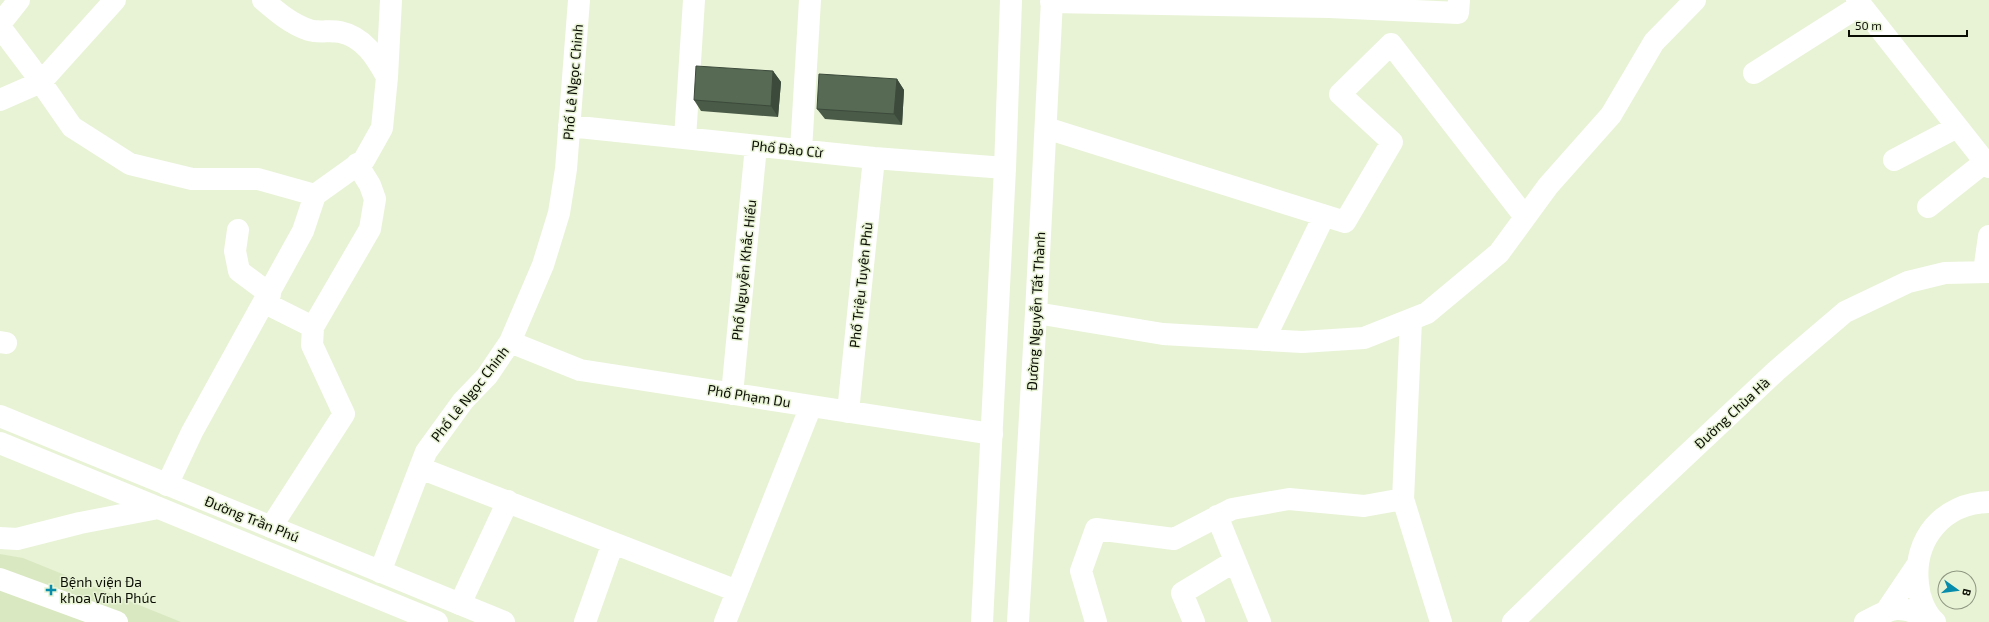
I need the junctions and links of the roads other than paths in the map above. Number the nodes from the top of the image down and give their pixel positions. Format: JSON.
{"nodes":[{"id":1,"x":19,"y":0,"type":"edge"},
{"id":2,"x":115,"y":0,"type":"edge"},
{"id":3,"x":263,"y":0,"type":"edge"},
{"id":4,"x":391,"y":0,"type":"edge"},
{"id":5,"x":579,"y":0,"type":"edge"},
{"id":6,"x":694,"y":0,"type":"edge"},
{"id":7,"x":810,"y":0,"type":"edge"},
{"id":8,"x":1011,"y":0,"type":"edge"},
{"id":9,"x":1458,"y":0,"type":"edge"},
{"id":10,"x":1695,"y":0,"type":"edge"},
{"id":11,"x":1052,"y":1,"type":"edge"},
{"id":12,"x":1196,"y":2,"type":"edge"},
{"id":13,"x":1859,"y":2,"type":"edge"},
{"id":14,"x":1330,"y":4,"type":"edge"},
{"id":15,"x":0,"y":25,"type":"edge"},
{"id":16,"x":1754,"y":73,"type":"dead end"},
{"id":17,"x":387,"y":77,"type":"junction"},
{"id":18,"x":41,"y":82,"type":"junction"},
{"id":19,"x":0,"y":100,"type":"edge"},
{"id":20,"x":569,"y":126,"type":"junction"},
{"id":21,"x":1957,"y":127,"type":"junction"},
{"id":22,"x":1046,"y":128,"type":"junction"},
{"id":23,"x":685,"y":138,"type":"junction"},
{"id":24,"x":756,"y":146,"type":"junction"},
{"id":25,"x":801,"y":150,"type":"junction"},
{"id":26,"x":874,"y":158,"type":"junction"},
{"id":27,"x":1894,"y":160,"type":"dead end"},
{"id":28,"x":357,"y":164,"type":"junction"},
{"id":29,"x":1987,"y":164,"type":"edge"},
{"id":30,"x":1005,"y":168,"type":"junction"},
{"id":31,"x":315,"y":195,"type":"junction"},
{"id":32,"x":1928,"y":206,"type":"dead end"},
{"id":33,"x":1324,"y":216,"type":"junction"},
{"id":34,"x":1525,"y":217,"type":"junction"},
{"id":35,"x":238,"y":230,"type":"dead end"},
{"id":36,"x":1989,"y":236,"type":"edge"},
{"id":37,"x":1986,"y":272,"type":"edge"},
{"id":38,"x":267,"y":298,"type":"junction"},
{"id":39,"x":1036,"y":313,"type":"junction"},
{"id":40,"x":1411,"y":320,"type":"junction"},
{"id":41,"x":313,"y":327,"type":"junction"},
{"id":42,"x":1264,"y":340,"type":"junction"},
{"id":43,"x":510,"y":342,"type":"junction"},
{"id":44,"x":732,"y":394,"type":"junction"},
{"id":45,"x":811,"y":406,"type":"junction"},
{"id":46,"x":848,"y":412,"type":"junction"},
{"id":47,"x":0,"y":416,"type":"edge"},
{"id":48,"x":992,"y":434,"type":"junction"},
{"id":49,"x":0,"y":443,"type":"edge"},
{"id":50,"x":420,"y":468,"type":"junction"},
{"id":51,"x":168,"y":485,"type":"junction"},
{"id":52,"x":1403,"y":498,"type":"junction"},
{"id":53,"x":508,"y":502,"type":"junction"},
{"id":54,"x":1989,"y":502,"type":"edge"},
{"id":55,"x":158,"y":508,"type":"junction"},
{"id":56,"x":1217,"y":516,"type":"junction"},
{"id":57,"x":271,"y":527,"type":"junction"},
{"id":58,"x":0,"y":538,"type":"edge"},
{"id":59,"x":613,"y":543,"type":"junction"},
{"id":60,"x":1235,"y":561,"type":"junction"},
{"id":61,"x":1916,"y":567,"type":"junction"},
{"id":62,"x":380,"y":572,"type":"junction"},
{"id":63,"x":0,"y":579,"type":"edge"},
{"id":64,"x":737,"y":591,"type":"junction"},
{"id":65,"x":460,"y":604,"type":"junction"},
{"id":66,"x":1887,"y":610,"type":"junction"},
{"id":67,"x":1932,"y":620,"type":"edge"},
{"id":68,"x":117,"y":622,"type":"edge"},
{"id":69,"x":437,"y":622,"type":"edge"},
{"id":70,"x":504,"y":622,"type":"edge"},
{"id":71,"x":585,"y":622,"type":"edge"},
{"id":72,"x":725,"y":622,"type":"edge"},
{"id":73,"x":982,"y":622,"type":"edge"},
{"id":74,"x":1018,"y":622,"type":"edge"},
{"id":75,"x":1096,"y":622,"type":"edge"},
{"id":76,"x":1194,"y":622,"type":"edge"},
{"id":77,"x":1260,"y":622,"type":"edge"},
{"id":78,"x":1441,"y":622,"type":"edge"},
{"id":79,"x":1513,"y":622,"type":"edge"},
{"id":80,"x":1865,"y":622,"type":"edge"}],
"edges":[{"from":1,"to":15,"type":"street"},
{"from":2,"to":18,"type":"street"},
{"from":3,"to":17,"type":"street"},
{"from":4,"to":17,"type":"street"},
{"from":5,"to":20,"type":"street","name":"Phố Lê Ngọc Chinh"},
{"from":6,"to":23,"type":"street"},
{"from":7,"to":25,"type":"street"},
{"from":8,"to":30,"type":"street"},
{"from":9,"to":14,"type":"street"},
{"from":10,"to":34,"type":"street"},
{"from":11,"to":12,"type":"street"},
{"from":11,"to":22,"type":"street","name":"Đường Nguyễn Tất Thành"},
{"from":12,"to":14,"type":"street"},
{"from":13,"to":16,"type":"street"},
{"from":13,"to":21,"type":"street"},
{"from":15,"to":18,"type":"street"},
{"from":17,"to":28,"type":"street"},
{"from":18,"to":19,"type":"street"},
{"from":18,"to":31,"type":"street"},
{"from":20,"to":23,"type":"street","name":"Phố Đào Cừ"},
{"from":20,"to":43,"type":"street","name":"Phố Lê Ngọc Chinh"},
{"from":21,"to":27,"type":"street"},
{"from":21,"to":29,"type":"street"},
{"from":22,"to":33,"type":"street"},
{"from":22,"to":39,"type":"street","name":"Đường Nguyễn Tất Thành"},
{"from":23,"to":24,"type":"street","name":"Phố Đào Cừ"},
{"from":24,"to":25,"type":"street","name":"Phố Đào Cừ"},
{"from":24,"to":44,"type":"street","name":"Phố Nguyễn Khắc Hiếu"},
{"from":25,"to":26,"type":"street","name":"Phố Đào Cừ"},
{"from":26,"to":30,"type":"street","name":"Phố Đào Cừ"},
{"from":26,"to":46,"type":"street","name":"Phố Triệu Tuyên Phù"},
{"from":28,"to":31,"type":"street"},
{"from":28,"to":41,"type":"street"},
{"from":29,"to":32,"type":"street"},
{"from":30,"to":48,"type":"street"},
{"from":31,"to":38,"type":"street"},
{"from":33,"to":34,"type":"street"},
{"from":33,"to":42,"type":"street"},
{"from":34,"to":40,"type":"street"},
{"from":35,"to":38,"type":"street"},
{"from":36,"to":37,"type":"street"},
{"from":37,"to":79,"type":"street","name":"Đường Chùa Hà"},
{"from":38,"to":41,"type":"street"},
{"from":38,"to":51,"type":"street"},
{"from":39,"to":42,"type":"street"},
{"from":39,"to":74,"type":"street","name":"Đường Nguyễn Tất Thành"},
{"from":40,"to":42,"type":"street"},
{"from":40,"to":52,"type":"street"},
{"from":41,"to":57,"type":"street"},
{"from":43,"to":44,"type":"street","name":"Phố Phạm Du"},
{"from":43,"to":50,"type":"street","name":"Phố Lê Ngọc Chinh"},
{"from":44,"to":45,"type":"street","name":"Phố Phạm Du"},
{"from":45,"to":46,"type":"street","name":"Phố Phạm Du"},
{"from":45,"to":64,"type":"street"},
{"from":46,"to":48,"type":"street","name":"Phố Phạm Du"},
{"from":47,"to":51,"type":"street","name":"Đường Trần Phú"},
{"from":48,"to":73,"type":"street"},
{"from":49,"to":55,"type":"street","name":"Đường Trần Phú"},
{"from":50,"to":53,"type":"street"},
{"from":50,"to":62,"type":"street","name":"Phố Lê Ngọc Chinh"},
{"from":51,"to":55,"type":"street"},
{"from":51,"to":57,"type":"street","name":"Đường Trần Phú"},
{"from":52,"to":56,"type":"street"},
{"from":52,"to":78,"type":"street"},
{"from":53,"to":59,"type":"street"},
{"from":53,"to":65,"type":"street"},
{"from":54,"to":61,"type":"street"},
{"from":55,"to":58,"type":"street"},
{"from":55,"to":69,"type":"street","name":"Đường Trần Phú"},
{"from":56,"to":60,"type":"street"},
{"from":56,"to":75,"type":"street"},
{"from":57,"to":62,"type":"street","name":"Đường Trần Phú"},
{"from":59,"to":64,"type":"street"},
{"from":59,"to":71,"type":"street"},
{"from":60,"to":76,"type":"street"},
{"from":60,"to":77,"type":"street"},
{"from":61,"to":66,"type":"street"},
{"from":61,"to":67,"type":"street"},
{"from":62,"to":65,"type":"street","name":"Đường Trần Phú"},
{"from":63,"to":68,"type":"street"},
{"from":64,"to":72,"type":"street"},
{"from":65,"to":70,"type":"street","name":"Đường Trần Phú"},
{"from":66,"to":67,"type":"street"},
{"from":66,"to":80,"type":"street"}]}
